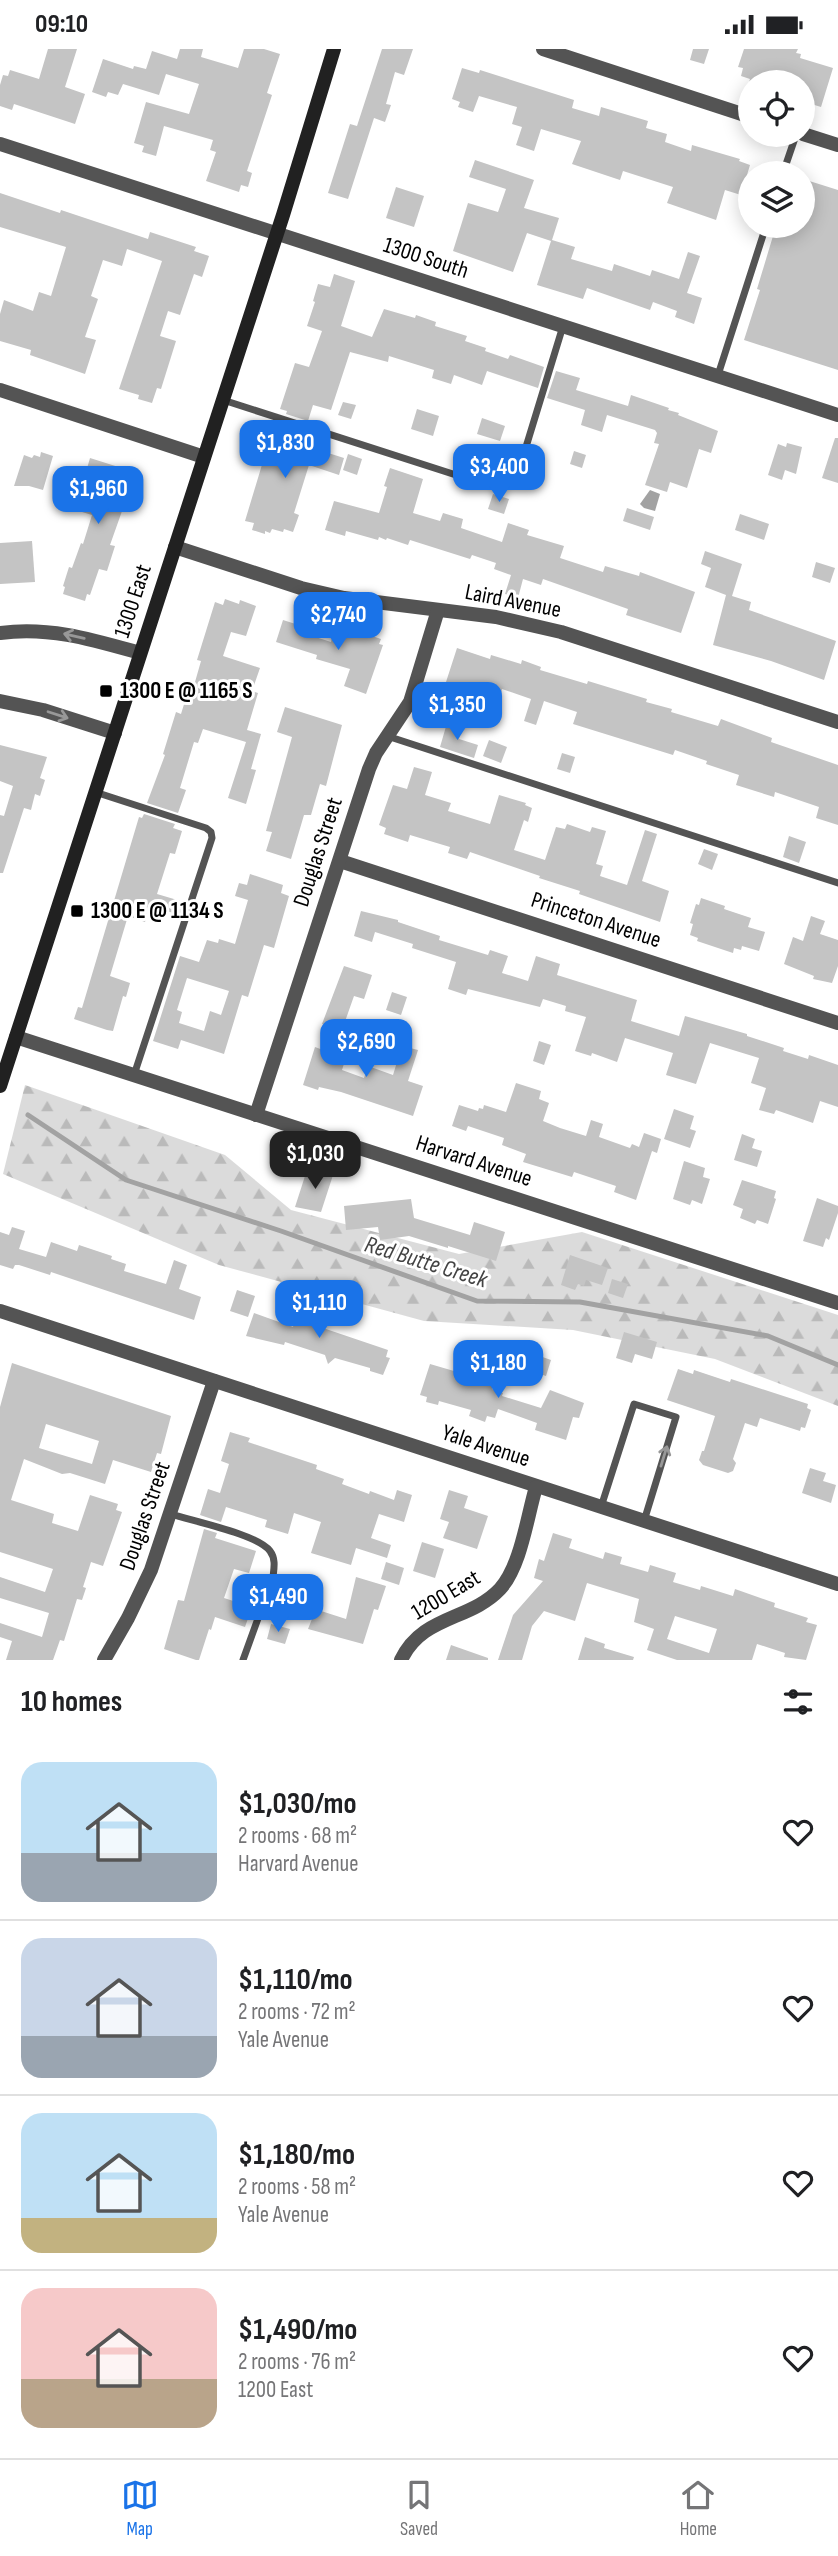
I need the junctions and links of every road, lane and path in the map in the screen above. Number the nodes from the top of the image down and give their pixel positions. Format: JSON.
{"nodes":[{"id":1,"x":334,"y":49,"type":"edge"},
{"id":2,"x":543,"y":49,"type":"edge"},
{"id":3,"x":738,"y":113,"type":"edge"},
{"id":4,"x":815,"y":138,"type":"edge"},
{"id":5,"x":0,"y":144,"type":"edge"},
{"id":6,"x":838,"y":145,"type":"edge"},
{"id":7,"x":277,"y":233,"type":"junction"},
{"id":8,"x":762,"y":238,"type":"edge"},
{"id":9,"x":562,"y":326,"type":"junction"},
{"id":10,"x":717,"y":376,"type":"junction"},
{"id":11,"x":0,"y":390,"type":"edge"},
{"id":12,"x":222,"y":400,"type":"junction"},
{"id":13,"x":838,"y":415,"type":"edge"},
{"id":14,"x":204,"y":457,"type":"junction"},
{"id":15,"x":175,"y":547,"type":"junction"},
{"id":16,"x":438,"y":610,"type":"junction"},
{"id":17,"x":0,"y":632,"type":"edge"},
{"id":18,"x":141,"y":653,"type":"junction"},
{"id":19,"x":0,"y":701,"type":"edge"},
{"id":20,"x":838,"y":722,"type":"edge"},
{"id":21,"x":115,"y":733,"type":"junction"},
{"id":22,"x":387,"y":736,"type":"junction"},
{"id":23,"x":95,"y":792,"type":"junction"},
{"id":24,"x":340,"y":861,"type":"junction"},
{"id":25,"x":838,"y":883,"type":"edge"},
{"id":26,"x":838,"y":1023,"type":"edge"},
{"id":27,"x":16,"y":1037,"type":"junction"},
{"id":28,"x":134,"y":1075,"type":"junction"},
{"id":29,"x":0,"y":1086,"type":"edge"},
{"id":30,"x":256,"y":1115,"type":"junction"},
{"id":31,"x":838,"y":1303,"type":"edge"},
{"id":32,"x":0,"y":1311,"type":"edge"},
{"id":33,"x":214,"y":1381,"type":"junction"},
{"id":34,"x":536,"y":1487,"type":"junction"},
{"id":35,"x":601,"y":1508,"type":"junction"},
{"id":36,"x":171,"y":1514,"type":"junction"},
{"id":37,"x":644,"y":1522,"type":"junction"},
{"id":38,"x":838,"y":1584,"type":"edge"},
{"id":39,"x":104,"y":1660,"type":"edge"},
{"id":40,"x":243,"y":1660,"type":"edge"},
{"id":41,"x":401,"y":1660,"type":"edge"}],
"edges":[{"from":1,"to":7,"type":"main road","name":"1300 East"},
{"from":2,"to":3,"type":"street"},
{"from":4,"to":6,"type":"street"},
{"from":5,"to":7,"type":"street","name":"1300 South"},
{"from":7,"to":9,"type":"street","name":"1300 South"},
{"from":7,"to":12,"type":"main road","name":"1300 East"},
{"from":8,"to":10,"type":"lane"},
{"from":9,"to":10,"type":"street","name":"1300 South"},
{"from":9,"to":12,"type":"lane"},
{"from":10,"to":13,"type":"street","name":"1300 South"},
{"from":11,"to":14,"type":"street"},
{"from":12,"to":14,"type":"main road","name":"1300 East"},
{"from":14,"to":15,"type":"main road","name":"1300 East"},
{"from":15,"to":16,"type":"street","name":"Laird Avenue"},
{"from":15,"to":18,"type":"main road","name":"1300 East"},
{"from":16,"to":20,"type":"street","name":"Laird Avenue"},
{"from":16,"to":22,"type":"street","name":"Douglas Street"},
{"from":18,"to":17,"type":"street","one_way":true},
{"from":18,"to":21,"type":"main road","name":"1300 East"},
{"from":19,"to":21,"type":"street","one_way":true},
{"from":21,"to":23,"type":"main road","name":"1300 East"},
{"from":22,"to":24,"type":"street","name":"Douglas Street"},
{"from":22,"to":25,"type":"lane"},
{"from":23,"to":27,"type":"main road","name":"1300 East"},
{"from":23,"to":28,"type":"lane"},
{"from":24,"to":26,"type":"street","name":"Princeton Avenue"},
{"from":24,"to":30,"type":"street","name":"Douglas Street"},
{"from":27,"to":28,"type":"street","name":"Harvard Avenue"},
{"from":27,"to":29,"type":"main road","name":"1300 East"},
{"from":28,"to":30,"type":"street","name":"Harvard Avenue"},
{"from":30,"to":31,"type":"street","name":"Harvard Avenue"},
{"from":32,"to":33,"type":"street","name":"Yale Avenue"},
{"from":33,"to":34,"type":"street","name":"Yale Avenue"},
{"from":33,"to":36,"type":"street","name":"Douglas Street"},
{"from":34,"to":35,"type":"street","name":"Yale Avenue"},
{"from":34,"to":41,"type":"street","name":"1200 East"},
{"from":35,"to":37,"type":"street","name":"Yale Avenue"},
{"from":37,"to":35,"type":"lane","one_way":true},
{"from":36,"to":39,"type":"street","name":"Douglas Street"},
{"from":36,"to":40,"type":"lane"},
{"from":37,"to":38,"type":"street","name":"Yale Avenue"}]}
